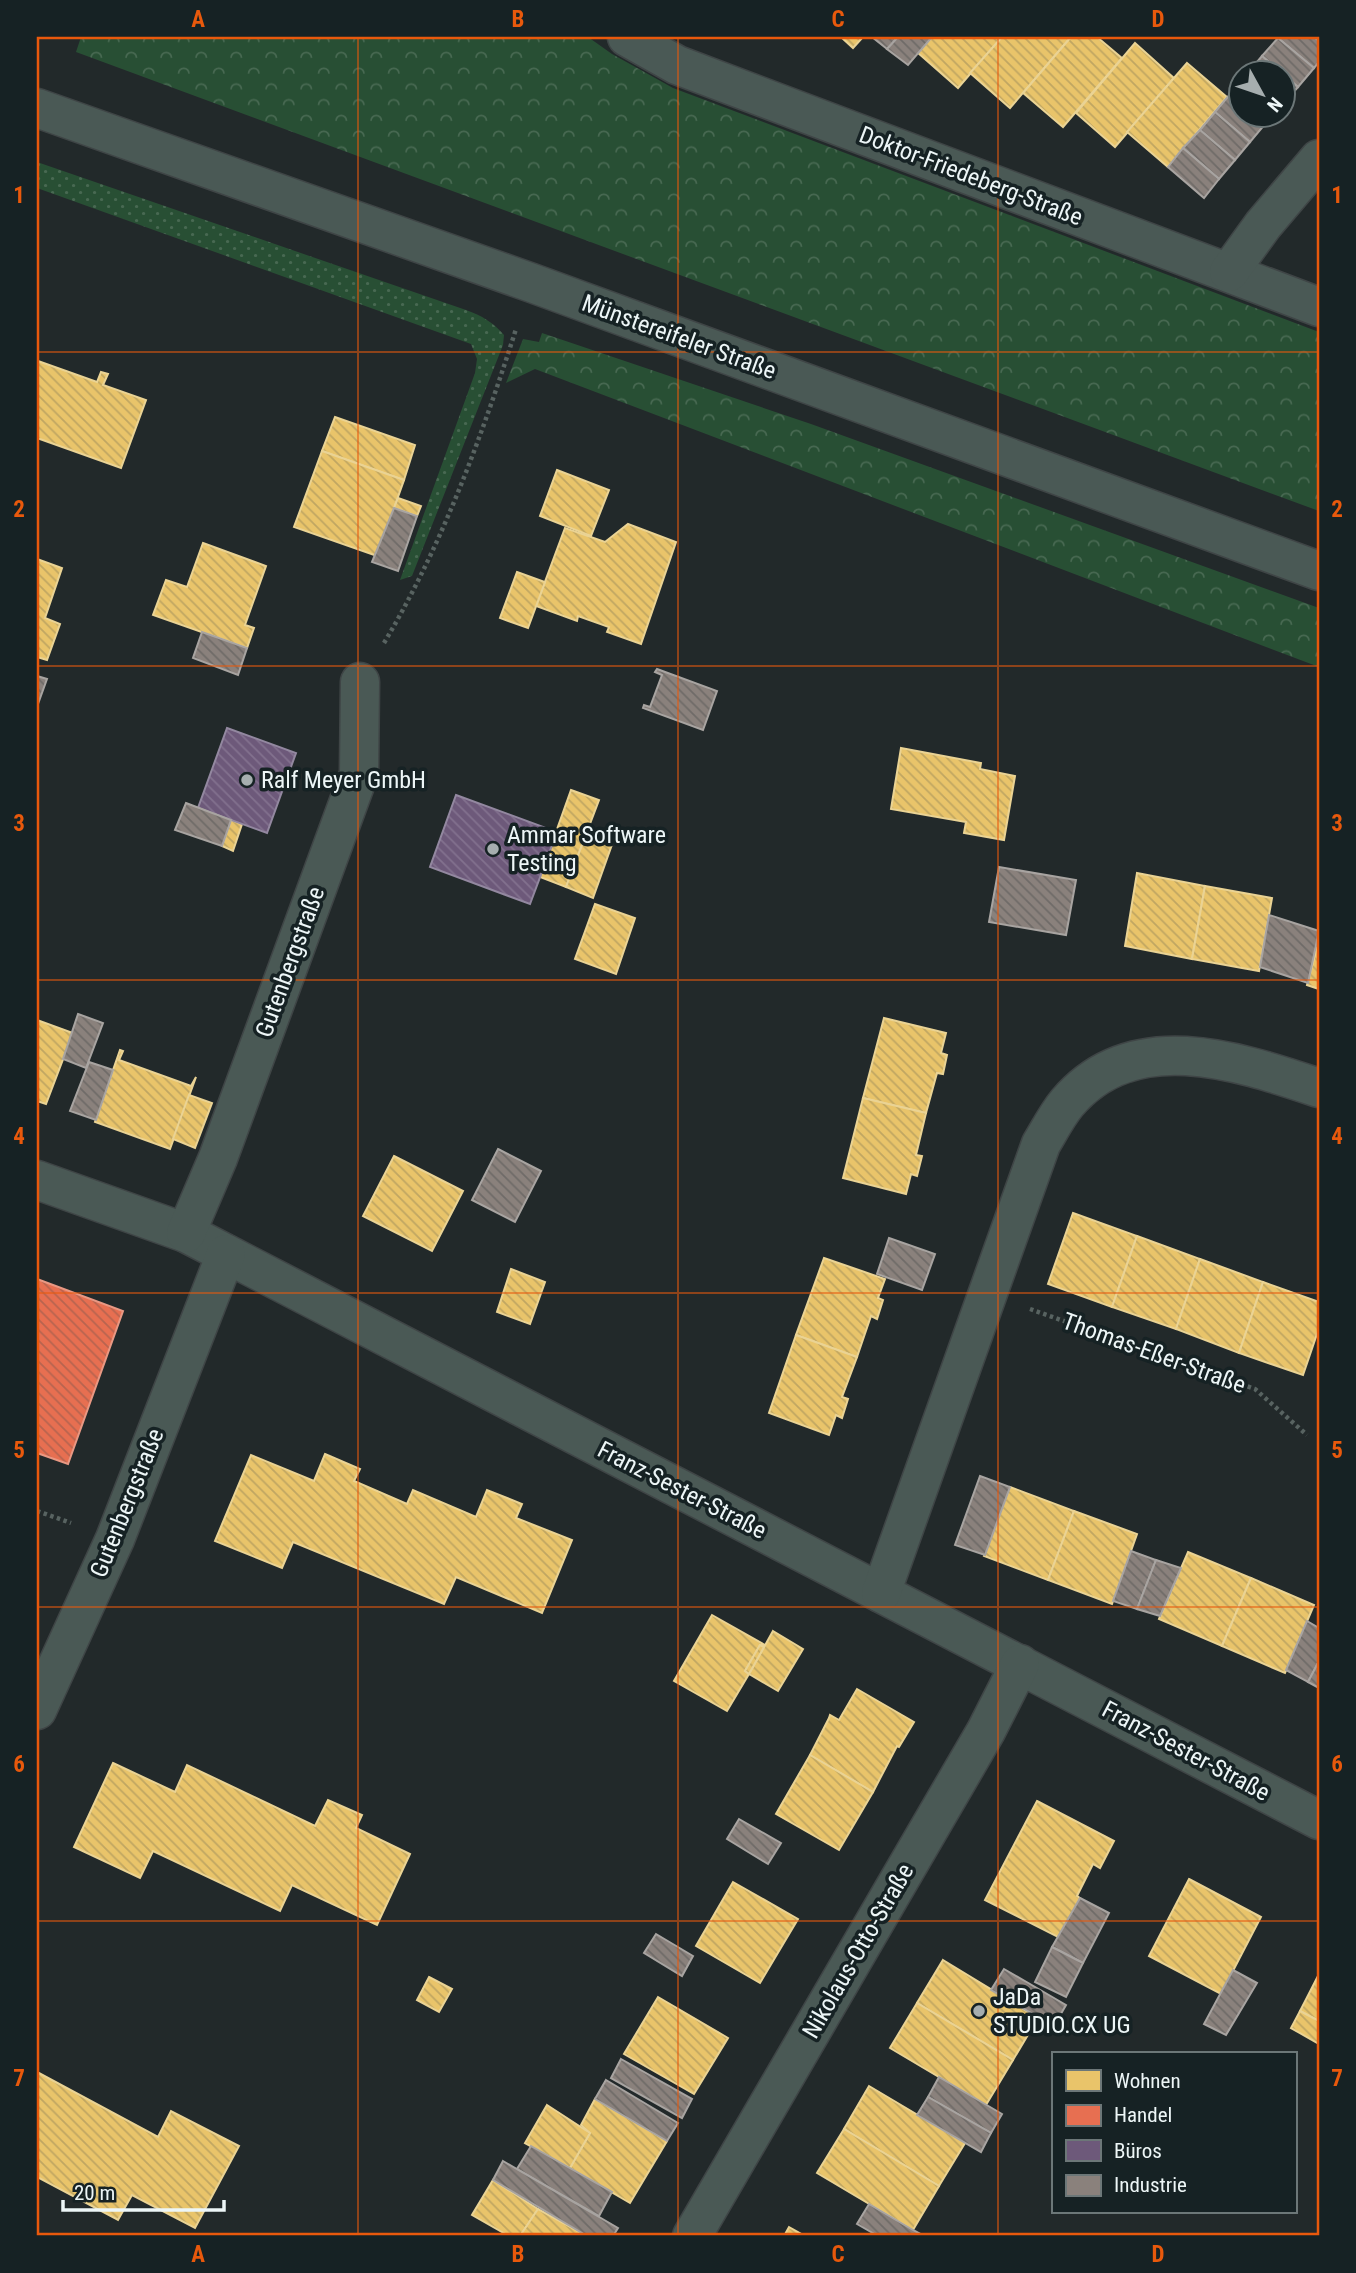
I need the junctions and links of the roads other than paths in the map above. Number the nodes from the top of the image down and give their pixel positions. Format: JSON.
{"nodes":[{"id":1,"x":627,"y":37,"type":"edge"},
{"id":2,"x":37,"y":108,"type":"edge"},
{"id":3,"x":1319,"y":159,"type":"edge"},
{"id":4,"x":1229,"y":272,"type":"junction"},
{"id":5,"x":1319,"y":307,"type":"edge"},
{"id":6,"x":1319,"y":571,"type":"edge"},
{"id":7,"x":360,"y":682,"type":"road end"},
{"id":8,"x":1319,"y":1088,"type":"edge"},
{"id":9,"x":37,"y":1180,"type":"edge"},
{"id":10,"x":186,"y":1233,"type":"junction"},
{"id":11,"x":226,"y":1254,"type":"junction"},
{"id":12,"x":881,"y":1593,"type":"junction"},
{"id":13,"x":1020,"y":1664,"type":"junction"},
{"id":14,"x":37,"y":1710,"type":"edge"},
{"id":15,"x":1319,"y":1820,"type":"edge"},
{"id":16,"x":692,"y":2236,"type":"edge"}],
"edges":[{"from":1,"to":4,"type":"street","name":"Doktor-Friedeberg-Straße"},
{"from":2,"to":6,"type":"street","name":"Münstereifeler Straße"},
{"from":3,"to":4,"type":"street"},
{"from":4,"to":5,"type":"street","name":"Doktor-Friedeberg-Straße"},
{"from":7,"to":10,"type":"street","name":"Gutenbergstraße"},
{"from":8,"to":12,"type":"street"},
{"from":9,"to":10,"type":"street","name":"Franz-Sester-Straße"},
{"from":10,"to":11,"type":"street","name":"Franz-Sester-Straße"},
{"from":11,"to":12,"type":"street","name":"Franz-Sester-Straße"},
{"from":11,"to":14,"type":"street","name":"Gutenbergstraße"},
{"from":12,"to":13,"type":"street","name":"Franz-Sester-Straße"},
{"from":13,"to":15,"type":"street","name":"Franz-Sester-Straße"},
{"from":13,"to":16,"type":"street","name":"Nikolaus-Otto-Straße"}]}
